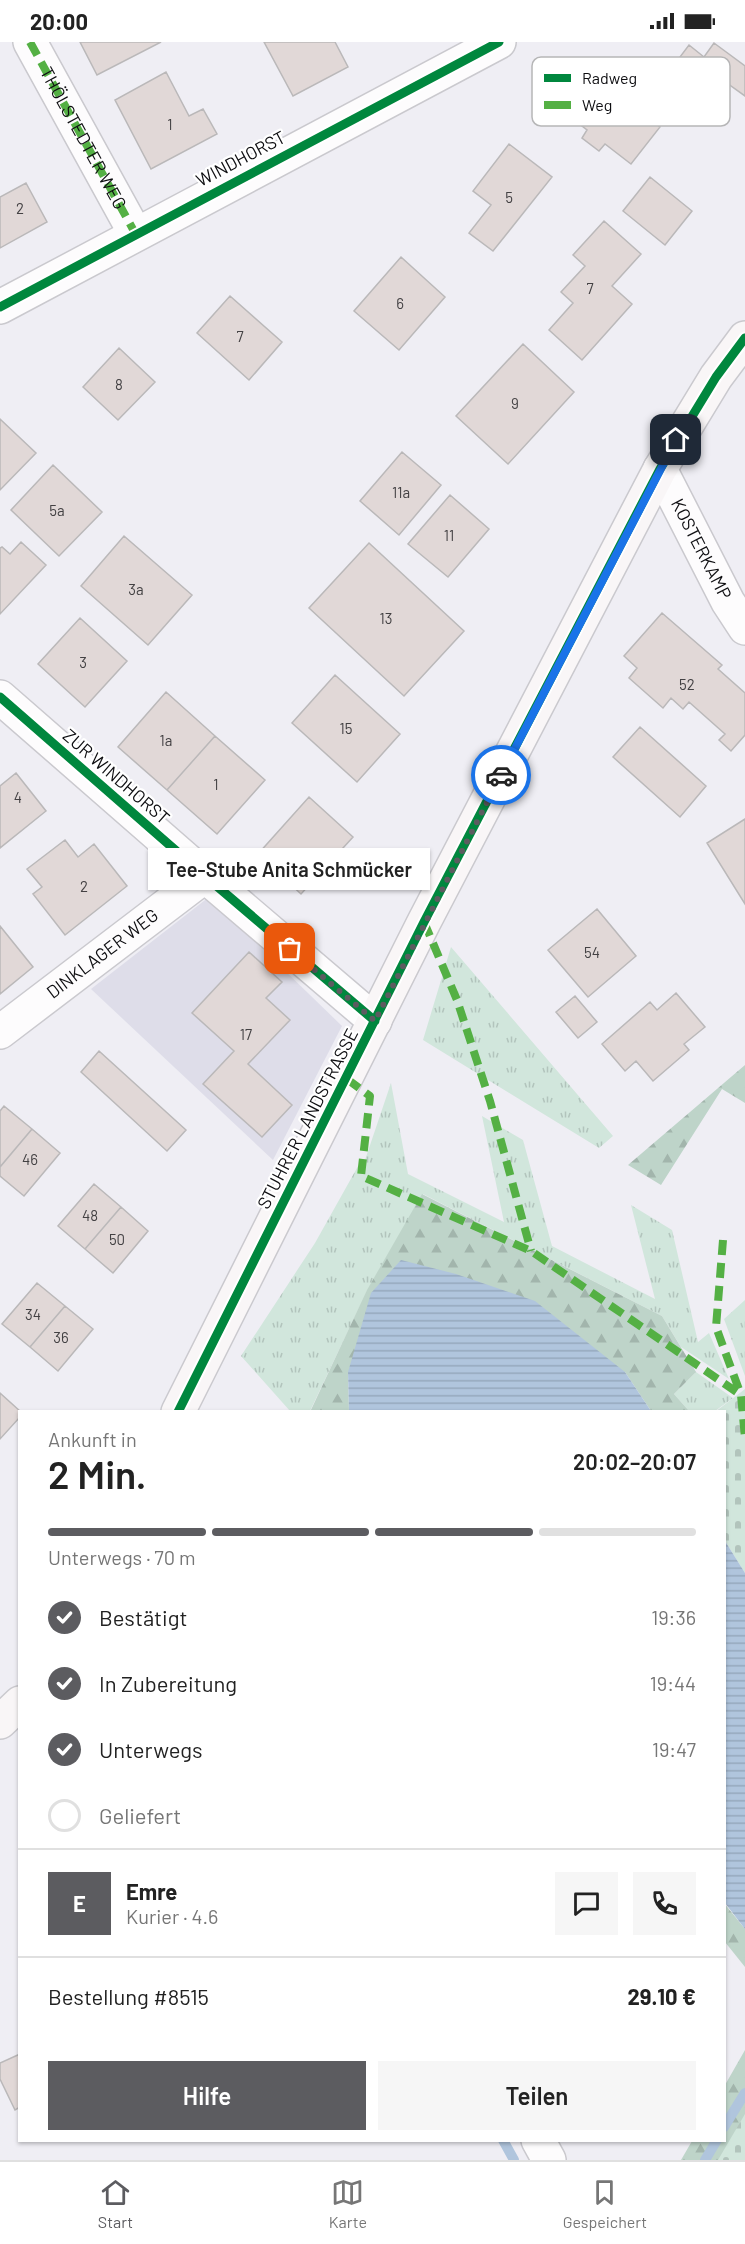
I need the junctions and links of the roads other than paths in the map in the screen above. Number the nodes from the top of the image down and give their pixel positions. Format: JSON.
{"nodes":[{"id":1,"x":30,"y":42,"type":"edge"},
{"id":2,"x":499,"y":42,"type":"edge"},
{"id":3,"x":449,"y":54,"type":"edge"},
{"id":4,"x":135,"y":233,"type":"junction"},
{"id":5,"x":0,"y":307,"type":"edge"},
{"id":6,"x":745,"y":338,"type":"edge"},
{"id":7,"x":660,"y":469,"type":"junction"},
{"id":8,"x":745,"y":628,"type":"edge"},
{"id":9,"x":0,"y":697,"type":"edge"},
{"id":10,"x":205,"y":876,"type":"junction"},
{"id":11,"x":375,"y":1021,"type":"junction"},
{"id":12,"x":0,"y":1032,"type":"edge"},
{"id":13,"x":179,"y":1410,"type":"edge"},
{"id":14,"x":18,"y":1704,"type":"edge"},
{"id":15,"x":0,"y":1722,"type":"edge"},
{"id":16,"x":539,"y":2142,"type":"edge"},
{"id":17,"x":549,"y":2160,"type":"edge"}],
"edges":[{"from":1,"to":4,"type":"street","name":"THÖLSTEDTER WEG"},
{"from":2,"to":3,"type":"street","name":"WINDHORST"},
{"from":3,"to":4,"type":"street","name":"WINDHORST"},
{"from":4,"to":5,"type":"street","name":"WINDHORST"},
{"from":6,"to":7,"type":"main road","name":"STUHRER LANDSTRASSE"},
{"from":7,"to":8,"type":"street","name":"KOSTERKAMP"},
{"from":7,"to":11,"type":"main road","name":"STUHRER LANDSTRASSE"},
{"from":9,"to":10,"type":"street","name":"ZUR WINDHORST"},
{"from":10,"to":11,"type":"street","name":"ZUR WINDHORST"},
{"from":10,"to":12,"type":"street","name":"DINKLAGER WEG"},
{"from":11,"to":13,"type":"main road","name":"STUHRER LANDSTRASSE"},
{"from":14,"to":15,"type":"main road"},
{"from":16,"to":17,"type":"street"}]}
